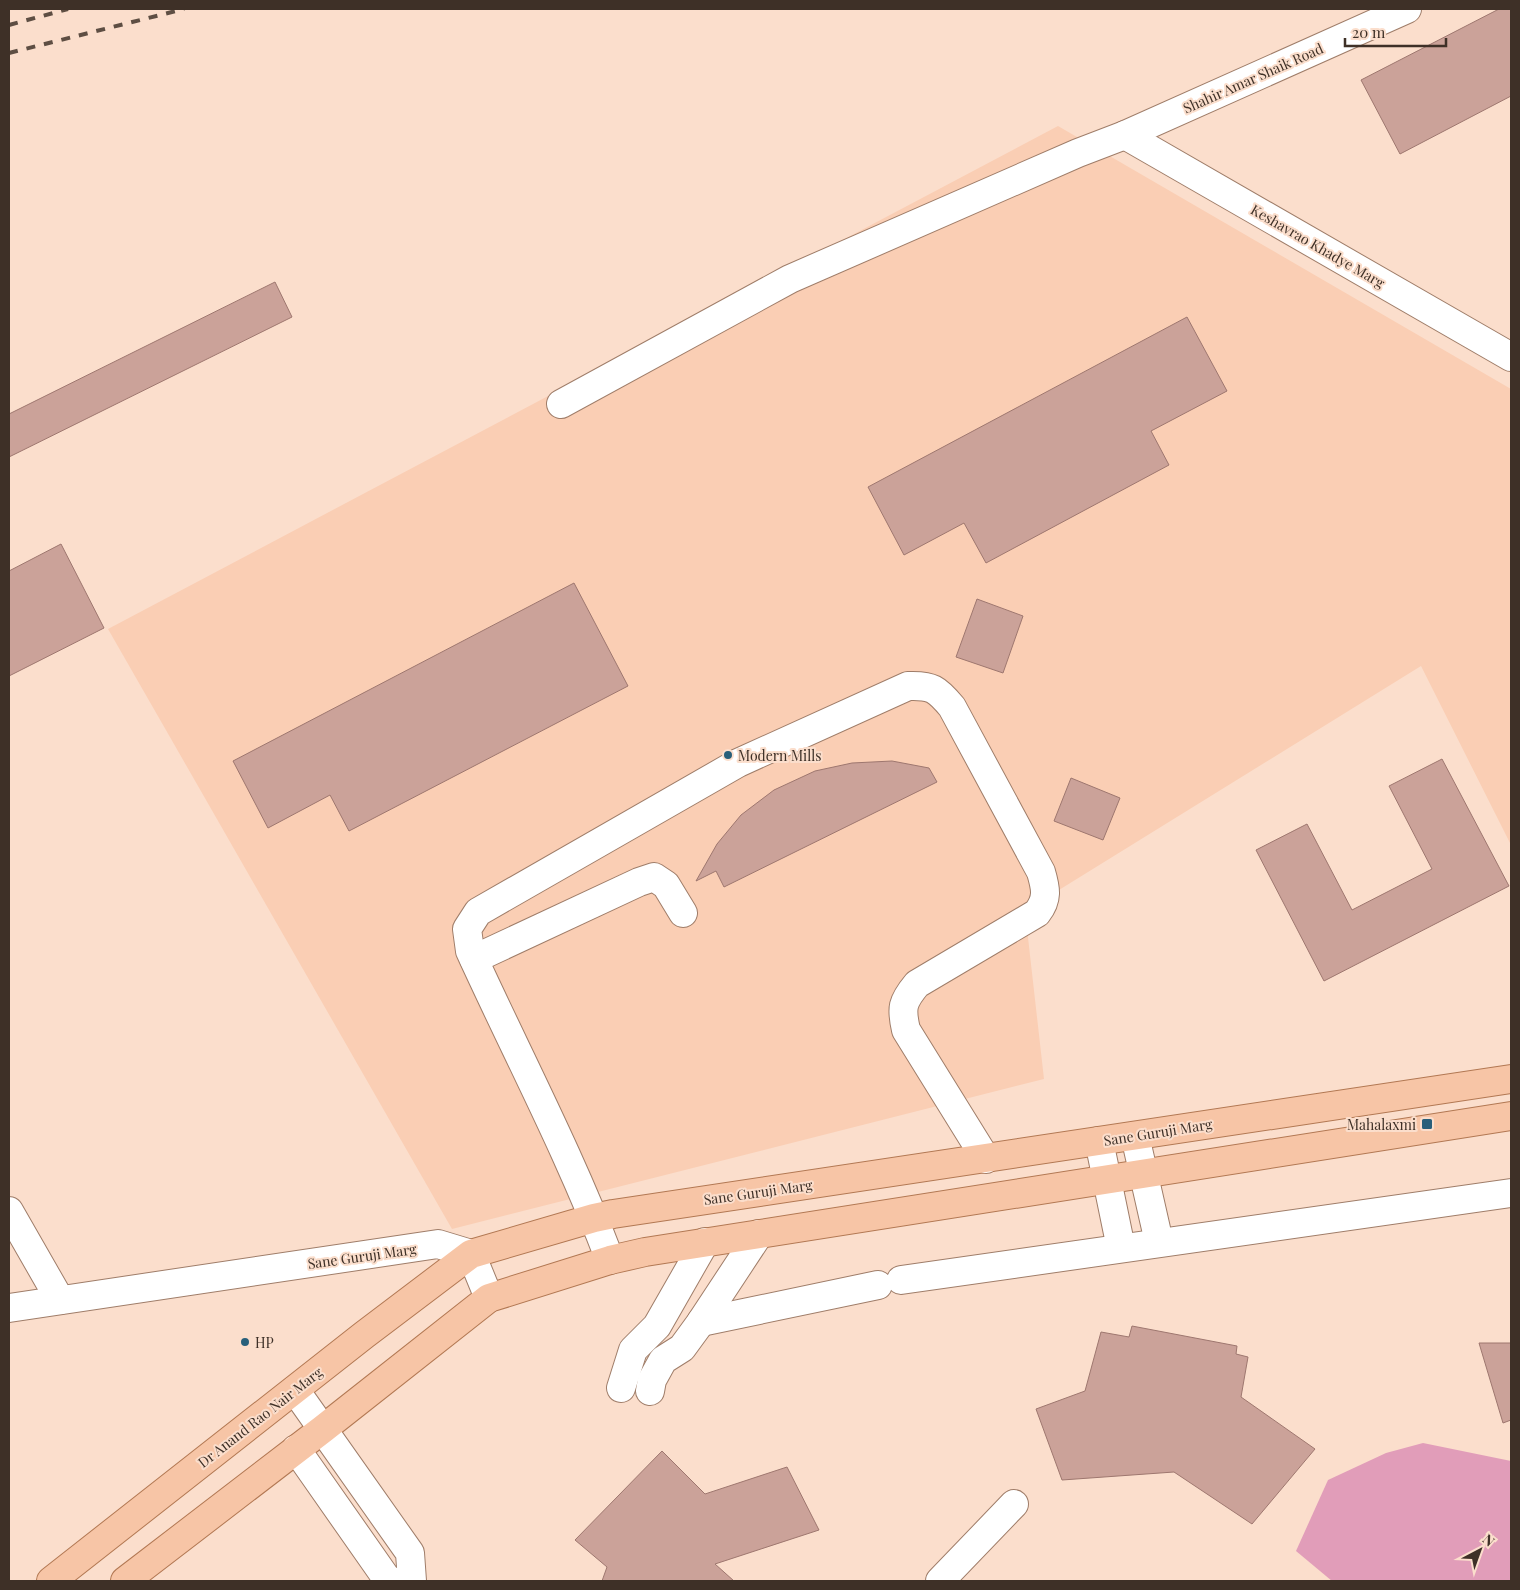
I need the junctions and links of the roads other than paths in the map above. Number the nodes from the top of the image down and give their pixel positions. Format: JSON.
{"nodes":[{"id":1,"x":1408,"y":9,"type":"edge"},
{"id":2,"x":1125,"y":135,"type":"junction"},
{"id":3,"x":1511,"y":357,"type":"edge"},
{"id":4,"x":561,"y":404,"type":"dead end"},
{"id":5,"x":683,"y":913,"type":"dead end"},
{"id":6,"x":474,"y":959,"type":"junction"},
{"id":7,"x":1511,"y":1079,"type":"edge"},
{"id":8,"x":1348,"y":1104,"type":"junction"},
{"id":9,"x":1511,"y":1116,"type":"edge"},
{"id":10,"x":1135,"y":1136,"type":"junction"},
{"id":11,"x":1099,"y":1141,"type":"junction"},
{"id":12,"x":1354,"y":1141,"type":"junction"},
{"id":13,"x":986,"y":1159,"type":"junction"},
{"id":14,"x":1143,"y":1174,"type":"junction"},
{"id":15,"x":1107,"y":1179,"type":"junction"},
{"id":16,"x":1511,"y":1193,"type":"edge"},
{"id":17,"x":9,"y":1210,"type":"edge"},
{"id":18,"x":594,"y":1218,"type":"junction"},
{"id":19,"x":758,"y":1234,"type":"junction"},
{"id":20,"x":705,"y":1242,"type":"junction"},
{"id":21,"x":1159,"y":1242,"type":"junction"},
{"id":22,"x":1121,"y":1248,"type":"junction"},
{"id":23,"x":471,"y":1254,"type":"junction"},
{"id":24,"x":610,"y":1260,"type":"junction"},
{"id":25,"x":489,"y":1298,"type":"junction"},
{"id":26,"x":60,"y":1300,"type":"junction"},
{"id":27,"x":9,"y":1308,"type":"edge"},
{"id":28,"x":701,"y":1322,"type":"junction"},
{"id":29,"x":621,"y":1388,"type":"dead end"},
{"id":30,"x":295,"y":1390,"type":"junction"},
{"id":31,"x":650,"y":1391,"type":"dead end"},
{"id":32,"x":323,"y":1429,"type":"junction"},
{"id":33,"x":296,"y":1449,"type":"junction"},
{"id":34,"x":1014,"y":1504,"type":"dead end"},
{"id":35,"x":51,"y":1581,"type":"edge"},
{"id":36,"x":125,"y":1581,"type":"edge"},
{"id":37,"x":392,"y":1581,"type":"edge"},
{"id":38,"x":412,"y":1581,"type":"edge"},
{"id":39,"x":940,"y":1581,"type":"edge"}],
"edges":[{"from":1,"to":2,"type":"street","name":"Shahir Amar Shaik Road"},
{"from":2,"to":3,"type":"street","name":"Keshavrao Khadye Marg"},
{"from":2,"to":4,"type":"street","name":"Shahir Amar Shaik Road"},
{"from":5,"to":6,"type":"street"},
{"from":6,"to":13,"type":"street"},
{"from":6,"to":18,"type":"street"},
{"from":7,"to":8,"type":"main road","name":"Sane Guruji Marg"},
{"from":8,"to":10,"type":"main road","name":"Sane Guruji Marg"},
{"from":8,"to":12,"type":"main road"},
{"from":9,"to":12,"type":"main road"},
{"from":10,"to":11,"type":"main road","name":"Sane Guruji Marg"},
{"from":10,"to":14,"type":"street"},
{"from":11,"to":13,"type":"main road","name":"Sane Guruji Marg"},
{"from":11,"to":15,"type":"street"},
{"from":12,"to":14,"type":"main road"},
{"from":13,"to":18,"type":"main road","name":"Sane Guruji Marg"},
{"from":14,"to":15,"type":"main road"},
{"from":14,"to":21,"type":"street"},
{"from":15,"to":19,"type":"main road"},
{"from":15,"to":22,"type":"street"},
{"from":16,"to":21,"type":"street"},
{"from":17,"to":26,"type":"street"},
{"from":18,"to":23,"type":"main road","name":"Sane Guruji Marg"},
{"from":18,"to":24,"type":"street"},
{"from":19,"to":20,"type":"main road"},
{"from":19,"to":28,"type":"street"},
{"from":20,"to":24,"type":"main road"},
{"from":20,"to":29,"type":"street"},
{"from":21,"to":22,"type":"street"},
{"from":22,"to":28,"type":"street"},
{"from":23,"to":25,"type":"street"},
{"from":23,"to":26,"type":"street","name":"Sane Guruji Marg"},
{"from":23,"to":30,"type":"main road","name":"Dr Anand Rao Nair Marg"},
{"from":24,"to":25,"type":"main road"},
{"from":25,"to":32,"type":"main road"},
{"from":26,"to":27,"type":"street","name":"Sane Guruji Marg"},
{"from":28,"to":31,"type":"street"},
{"from":30,"to":32,"type":"street"},
{"from":30,"to":35,"type":"main road","name":"Dr Anand Rao Nair Marg"},
{"from":32,"to":33,"type":"main road"},
{"from":32,"to":38,"type":"street"},
{"from":33,"to":36,"type":"main road"},
{"from":33,"to":37,"type":"street"},
{"from":34,"to":39,"type":"street"}]}
